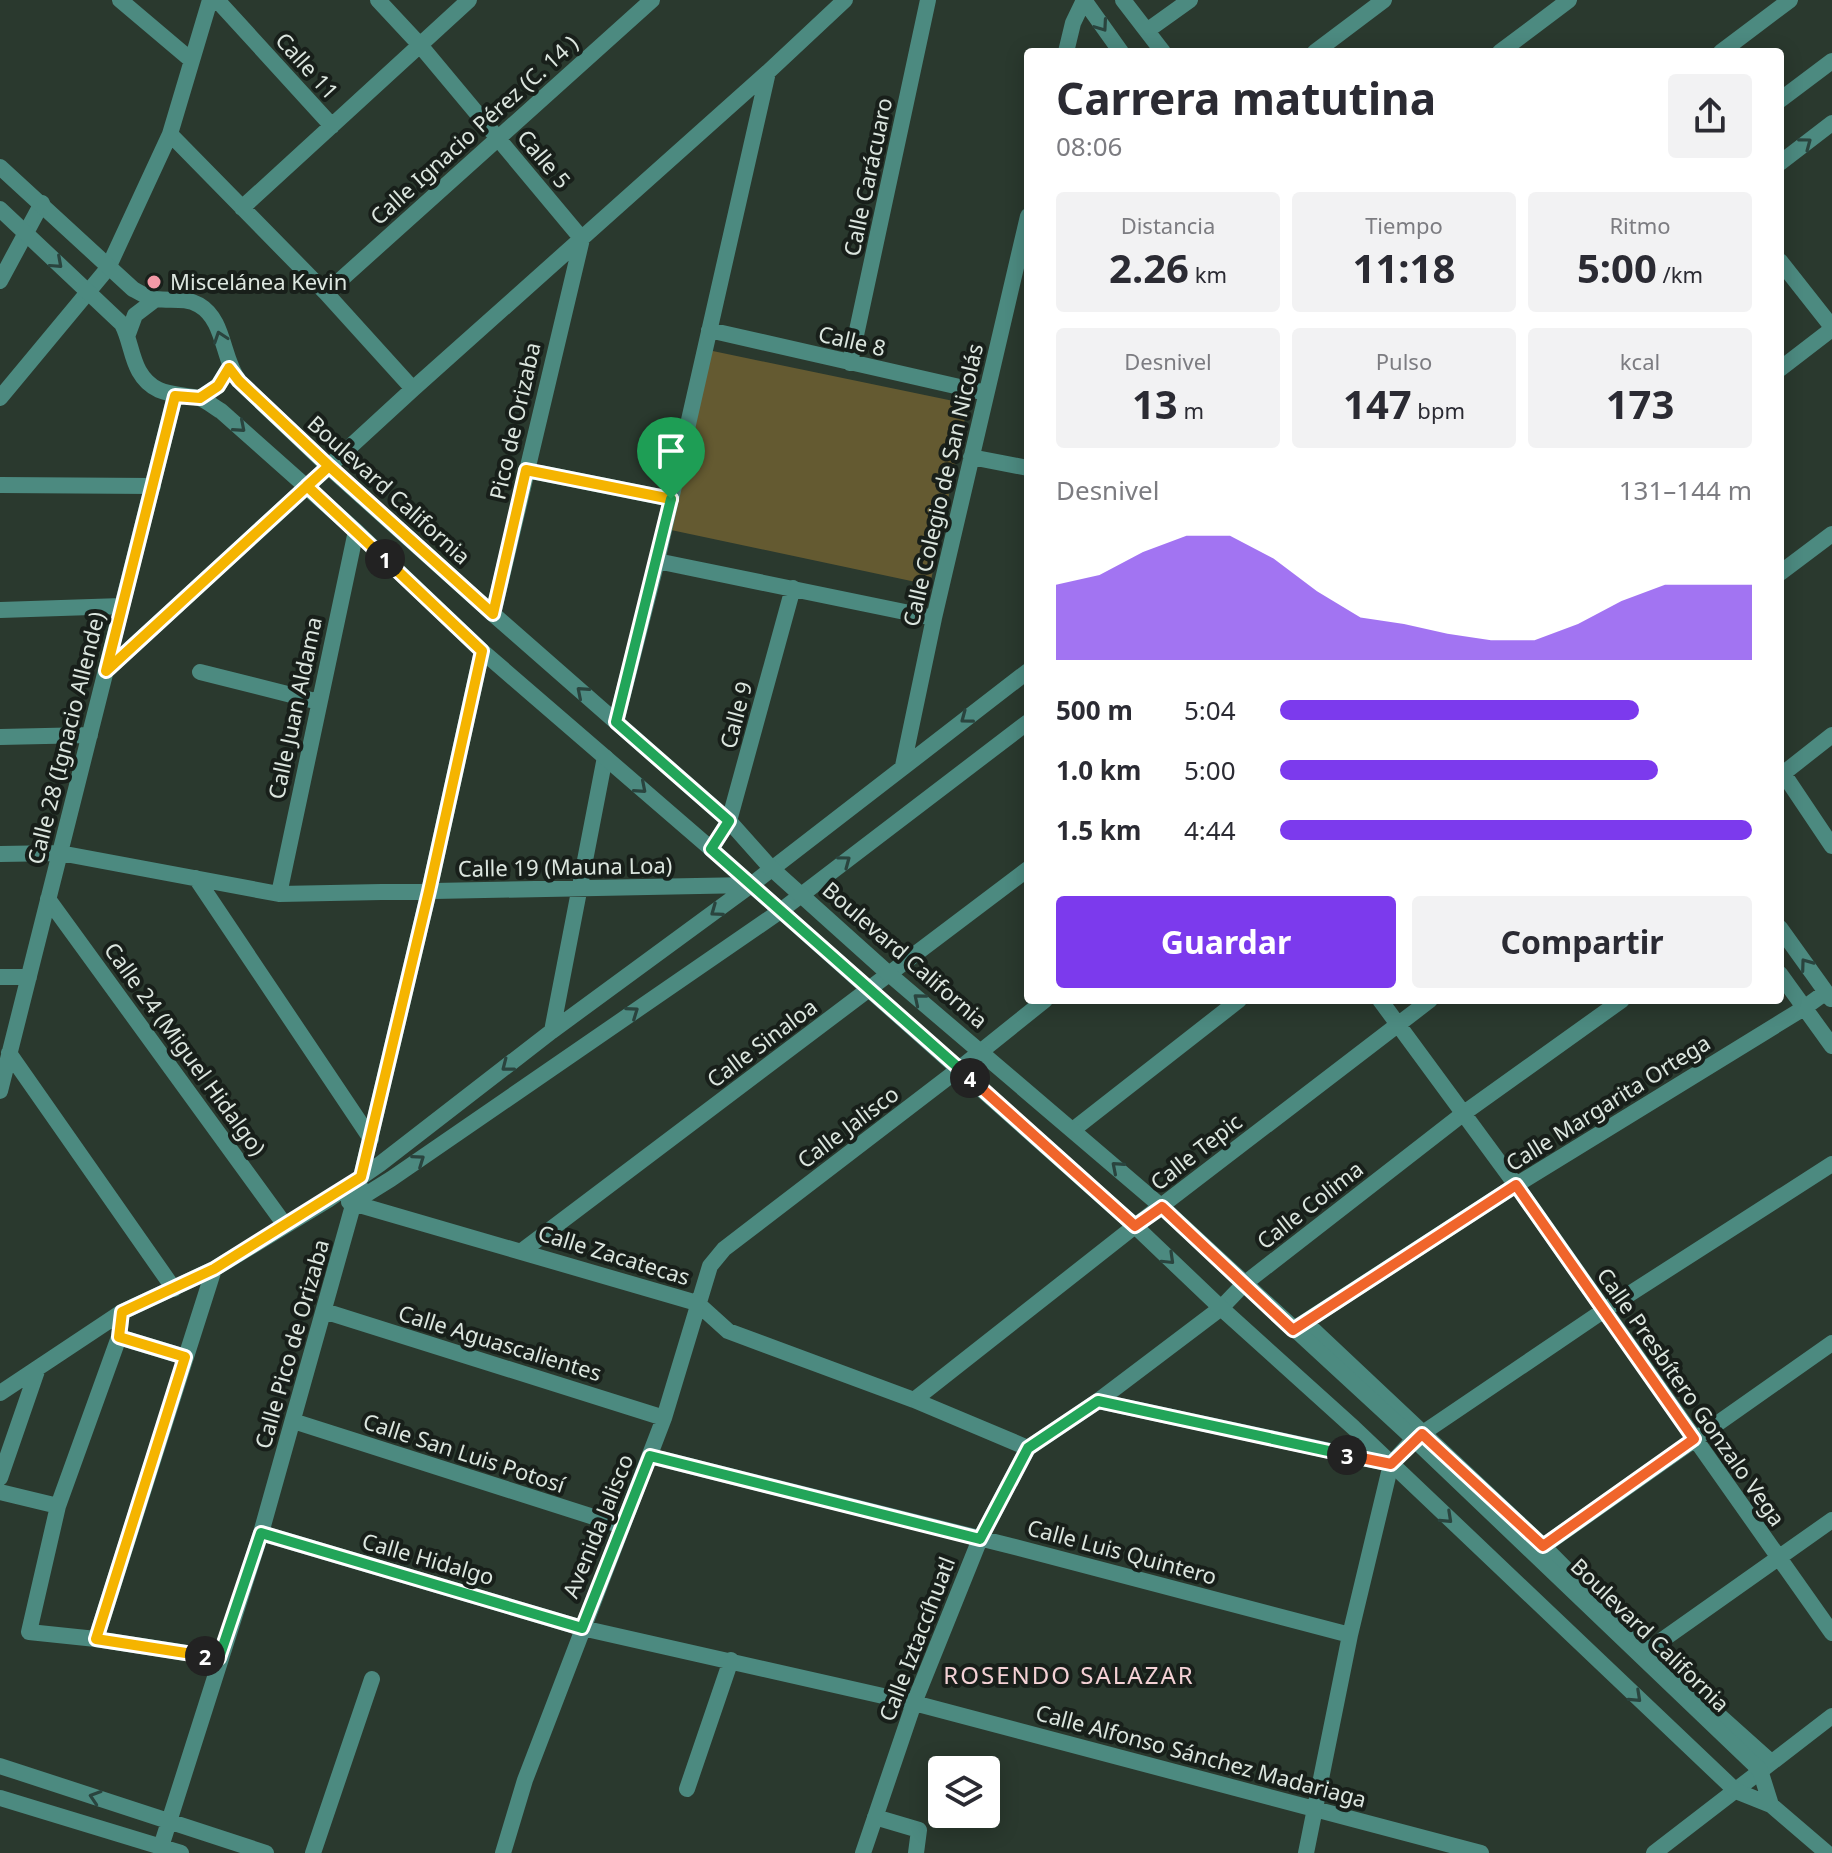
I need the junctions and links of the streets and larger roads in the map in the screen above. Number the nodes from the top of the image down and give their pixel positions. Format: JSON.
{"nodes":[{"id":1,"x":120,"y":0,"type":"edge"},
{"id":2,"x":210,"y":0,"type":"edge"},
{"id":3,"x":217,"y":0,"type":"edge"},
{"id":4,"x":378,"y":0,"type":"edge"},
{"id":5,"x":469,"y":0,"type":"edge"},
{"id":6,"x":652,"y":0,"type":"edge"},
{"id":7,"x":845,"y":0,"type":"edge"},
{"id":8,"x":928,"y":0,"type":"edge"},
{"id":9,"x":1084,"y":0,"type":"edge"},
{"id":10,"x":1123,"y":0,"type":"edge"},
{"id":11,"x":1190,"y":0,"type":"edge"},
{"id":12,"x":1384,"y":0,"type":"edge"},
{"id":13,"x":1568,"y":0,"type":"edge"},
{"id":14,"x":1790,"y":0,"type":"edge"},
{"id":15,"x":1148,"y":30,"type":"junction"},
{"id":16,"x":419,"y":44,"type":"junction"},
{"id":17,"x":1067,"y":48,"type":"edge"},
{"id":18,"x":1118,"y":48,"type":"edge"},
{"id":19,"x":1160,"y":48,"type":"edge"},
{"id":20,"x":1320,"y":48,"type":"edge"},
{"id":21,"x":1505,"y":48,"type":"edge"},
{"id":22,"x":1726,"y":48,"type":"edge"},
{"id":23,"x":191,"y":60,"type":"junction"},
{"id":24,"x":1832,"y":61,"type":"edge"},
{"id":25,"x":768,"y":72,"type":"junction"},
{"id":26,"x":1784,"y":97,"type":"edge"},
{"id":27,"x":1832,"y":123,"type":"edge"},
{"id":28,"x":332,"y":126,"type":"junction"},
{"id":29,"x":170,"y":134,"type":"junction"},
{"id":30,"x":497,"y":137,"type":"junction"},
{"id":31,"x":1784,"y":160,"type":"edge"},
{"id":32,"x":0,"y":167,"type":"edge"},
{"id":33,"x":42,"y":203,"type":"junction"},
{"id":34,"x":242,"y":208,"type":"junction"},
{"id":35,"x":0,"y":209,"type":"edge"},
{"id":36,"x":1024,"y":233,"type":"edge"},
{"id":37,"x":25,"y":234,"type":"junction"},
{"id":38,"x":582,"y":239,"type":"junction"},
{"id":39,"x":1784,"y":266,"type":"edge"},
{"id":40,"x":108,"y":268,"type":"junction"},
{"id":41,"x":0,"y":281,"type":"edge"},
{"id":42,"x":88,"y":290,"type":"junction"},
{"id":43,"x":326,"y":293,"type":"junction"},
{"id":44,"x":156,"y":299,"type":"junction"},
{"id":45,"x":1832,"y":328,"type":"edge"},
{"id":46,"x":709,"y":330,"type":"junction"},
{"id":47,"x":128,"y":334,"type":"junction"},
{"id":48,"x":850,"y":363,"type":"junction"},
{"id":49,"x":1784,"y":366,"type":"edge"},
{"id":50,"x":229,"y":368,"type":"junction"},
{"id":51,"x":413,"y":389,"type":"junction"},
{"id":52,"x":986,"y":393,"type":"junction"},
{"id":53,"x":175,"y":396,"type":"junction"},
{"id":54,"x":0,"y":398,"type":"edge"},
{"id":55,"x":200,"y":398,"type":"junction"},
{"id":56,"x":971,"y":457,"type":"junction"},
{"id":57,"x":329,"y":466,"type":"junction"},
{"id":58,"x":1024,"y":467,"type":"edge"},
{"id":59,"x":526,"y":470,"type":"junction"},
{"id":60,"x":0,"y":485,"type":"edge"},
{"id":61,"x":153,"y":486,"type":"junction"},
{"id":62,"x":307,"y":486,"type":"junction"},
{"id":63,"x":671,"y":499,"type":"junction"},
{"id":64,"x":356,"y":531,"type":"junction"},
{"id":65,"x":1832,"y":534,"type":"edge"},
{"id":66,"x":657,"y":561,"type":"junction"},
{"id":67,"x":1784,"y":570,"type":"edge"},
{"id":68,"x":793,"y":588,"type":"junction"},
{"id":69,"x":122,"y":606,"type":"junction"},
{"id":70,"x":0,"y":610,"type":"edge"},
{"id":71,"x":493,"y":614,"type":"junction"},
{"id":72,"x":934,"y":618,"type":"junction"},
{"id":73,"x":482,"y":651,"type":"junction"},
{"id":74,"x":106,"y":671,"type":"junction"},
{"id":75,"x":200,"y":672,"type":"dead end"},
{"id":76,"x":1024,"y":674,"type":"edge"},
{"id":77,"x":319,"y":702,"type":"junction"},
{"id":78,"x":616,"y":722,"type":"junction"},
{"id":79,"x":1024,"y":725,"type":"edge"},
{"id":80,"x":90,"y":735,"type":"junction"},
{"id":81,"x":1832,"y":735,"type":"edge"},
{"id":82,"x":0,"y":737,"type":"edge"},
{"id":83,"x":605,"y":757,"type":"junction"},
{"id":84,"x":903,"y":766,"type":"junction"},
{"id":85,"x":1784,"y":772,"type":"edge"},
{"id":86,"x":1784,"y":778,"type":"edge"},
{"id":87,"x":729,"y":821,"type":"junction"},
{"id":88,"x":1832,"y":846,"type":"edge"},
{"id":89,"x":711,"y":849,"type":"junction"},
{"id":90,"x":60,"y":853,"type":"junction"},
{"id":91,"x":0,"y":854,"type":"edge"},
{"id":92,"x":771,"y":868,"type":"junction"},
{"id":93,"x":1024,"y":872,"type":"edge"},
{"id":94,"x":196,"y":878,"type":"junction"},
{"id":95,"x":751,"y":885,"type":"junction"},
{"id":96,"x":578,"y":888,"type":"junction"},
{"id":97,"x":429,"y":891,"type":"junction"},
{"id":98,"x":279,"y":894,"type":"junction"},
{"id":99,"x":801,"y":894,"type":"junction"},
{"id":100,"x":48,"y":899,"type":"junction"},
{"id":101,"x":779,"y":912,"type":"junction"},
{"id":102,"x":1784,"y":934,"type":"edge"},
{"id":103,"x":889,"y":974,"type":"junction"},
{"id":104,"x":0,"y":977,"type":"edge"},
{"id":105,"x":29,"y":977,"type":"junction"},
{"id":106,"x":1784,"y":980,"type":"edge"},
{"id":107,"x":868,"y":990,"type":"junction"},
{"id":108,"x":1829,"y":996,"type":"edge"},
{"id":109,"x":1040,"y":1004,"type":"edge"},
{"id":110,"x":1234,"y":1004,"type":"edge"},
{"id":111,"x":1383,"y":1004,"type":"edge"},
{"id":112,"x":1425,"y":1004,"type":"edge"},
{"id":113,"x":1616,"y":1004,"type":"edge"},
{"id":114,"x":1804,"y":1008,"type":"junction"},
{"id":115,"x":1398,"y":1024,"type":"junction"},
{"id":116,"x":552,"y":1031,"type":"junction"},
{"id":117,"x":1832,"y":1046,"type":"edge"},
{"id":118,"x":980,"y":1050,"type":"junction"},
{"id":119,"x":9,"y":1053,"type":"junction"},
{"id":120,"x":959,"y":1069,"type":"junction"},
{"id":121,"x":0,"y":1091,"type":"edge"},
{"id":122,"x":1464,"y":1113,"type":"junction"},
{"id":123,"x":1074,"y":1129,"type":"junction"},
{"id":124,"x":371,"y":1139,"type":"junction"},
{"id":125,"x":1832,"y":1164,"type":"edge"},
{"id":126,"x":361,"y":1177,"type":"junction"},
{"id":127,"x":1516,"y":1185,"type":"junction"},
{"id":128,"x":328,"y":1200,"type":"junction"},
{"id":129,"x":354,"y":1202,"type":"junction"},
{"id":130,"x":1162,"y":1207,"type":"junction"},
{"id":131,"x":285,"y":1225,"type":"junction"},
{"id":132,"x":1135,"y":1226,"type":"junction"},
{"id":133,"x":522,"y":1251,"type":"junction"},
{"id":134,"x":214,"y":1269,"type":"junction"},
{"id":135,"x":1244,"y":1284,"type":"junction"},
{"id":136,"x":174,"y":1289,"type":"junction"},
{"id":137,"x":697,"y":1303,"type":"junction"},
{"id":138,"x":1221,"y":1308,"type":"junction"},
{"id":139,"x":324,"y":1311,"type":"junction"},
{"id":140,"x":1603,"y":1311,"type":"junction"},
{"id":141,"x":122,"y":1312,"type":"junction"},
{"id":142,"x":1299,"y":1326,"type":"junction"},
{"id":143,"x":119,"y":1337,"type":"junction"},
{"id":144,"x":1832,"y":1343,"type":"edge"},
{"id":145,"x":185,"y":1357,"type":"junction"},
{"id":146,"x":38,"y":1368,"type":"junction"},
{"id":147,"x":0,"y":1393,"type":"edge"},
{"id":148,"x":914,"y":1400,"type":"junction"},
{"id":149,"x":1098,"y":1401,"type":"junction"},
{"id":150,"x":664,"y":1418,"type":"junction"},
{"id":151,"x":293,"y":1421,"type":"junction"},
{"id":152,"x":1418,"y":1437,"type":"junction"},
{"id":153,"x":1694,"y":1439,"type":"junction"},
{"id":154,"x":1028,"y":1448,"type":"junction"},
{"id":155,"x":650,"y":1456,"type":"junction"},
{"id":156,"x":1391,"y":1464,"type":"junction"},
{"id":157,"x":0,"y":1478,"type":"edge"},
{"id":158,"x":0,"y":1492,"type":"edge"},
{"id":159,"x":58,"y":1506,"type":"junction"},
{"id":160,"x":1832,"y":1520,"type":"edge"},
{"id":161,"x":622,"y":1526,"type":"junction"},
{"id":162,"x":261,"y":1533,"type":"junction"},
{"id":163,"x":980,"y":1539,"type":"junction"},
{"id":164,"x":1538,"y":1549,"type":"junction"},
{"id":165,"x":1777,"y":1556,"type":"junction"},
{"id":166,"x":582,"y":1628,"type":"junction"},
{"id":167,"x":1832,"y":1633,"type":"edge"},
{"id":168,"x":1350,"y":1635,"type":"junction"},
{"id":169,"x":96,"y":1639,"type":"junction"},
{"id":170,"x":1644,"y":1653,"type":"junction"},
{"id":171,"x":219,"y":1658,"type":"junction"},
{"id":172,"x":731,"y":1660,"type":"junction"},
{"id":173,"x":372,"y":1679,"type":"dead end"},
{"id":174,"x":914,"y":1703,"type":"junction"},
{"id":175,"x":1832,"y":1716,"type":"edge"},
{"id":176,"x":0,"y":1766,"type":"edge"},
{"id":177,"x":1765,"y":1766,"type":"junction"},
{"id":178,"x":687,"y":1789,"type":"dead end"},
{"id":179,"x":1736,"y":1791,"type":"junction"},
{"id":180,"x":0,"y":1798,"type":"edge"},
{"id":181,"x":1771,"y":1805,"type":"junction"},
{"id":182,"x":1315,"y":1809,"type":"junction"},
{"id":183,"x":875,"y":1817,"type":"junction"},
{"id":184,"x":169,"y":1821,"type":"junction"},
{"id":185,"x":160,"y":1850,"type":"edge"},
{"id":186,"x":181,"y":1853,"type":"edge"},
{"id":187,"x":266,"y":1853,"type":"edge"},
{"id":188,"x":313,"y":1853,"type":"edge"},
{"id":189,"x":503,"y":1853,"type":"edge"},
{"id":190,"x":863,"y":1853,"type":"edge"},
{"id":191,"x":916,"y":1853,"type":"edge"},
{"id":192,"x":1306,"y":1853,"type":"edge"},
{"id":193,"x":1481,"y":1853,"type":"edge"},
{"id":194,"x":1654,"y":1853,"type":"edge"},
{"id":195,"x":1827,"y":1853,"type":"edge"}],
"edges":[{"from":1,"to":23,"type":"street"},
{"from":2,"to":23,"type":"street"},
{"from":3,"to":28,"type":"street","name":"Calle 11"},
{"from":4,"to":16,"type":"street","name":"Calle 5"},
{"from":5,"to":16,"type":"street"},
{"from":6,"to":30,"type":"street","name":"Calle Ignacio Pérez (C. 14 )"},
{"from":7,"to":25,"type":"street"},
{"from":8,"to":48,"type":"street","name":"Calle Carácuaro"},
{"from":9,"to":17,"type":"street"},
{"from":9,"to":18,"type":"street","one_way":true},
{"from":10,"to":15,"type":"street"},
{"from":11,"to":15,"type":"street"},
{"from":12,"to":20,"type":"street"},
{"from":13,"to":21,"type":"street"},
{"from":14,"to":22,"type":"street"},
{"from":15,"to":19,"type":"street"},
{"from":16,"to":28,"type":"street"},
{"from":16,"to":30,"type":"street","name":"Calle 5"},
{"from":23,"to":29,"type":"street"},
{"from":24,"to":26,"type":"street"},
{"from":25,"to":38,"type":"street"},
{"from":25,"to":46,"type":"street"},
{"from":31,"to":27,"type":"street","one_way":true},
{"from":28,"to":34,"type":"street"},
{"from":29,"to":34,"type":"street"},
{"from":29,"to":40,"type":"street"},
{"from":30,"to":38,"type":"street","name":"Calle 5"},
{"from":30,"to":43,"type":"street","name":"Calle Ignacio Pérez (C. 14 )"},
{"from":32,"to":33,"type":"street","name":"Boulevard California"},
{"from":33,"to":37,"type":"street"},
{"from":33,"to":40,"type":"street","name":"Boulevard California"},
{"from":34,"to":43,"type":"street"},
{"from":35,"to":37,"type":"street"},
{"from":36,"to":52,"type":"street","name":"Calle Colegio de San Nicolás"},
{"from":37,"to":41,"type":"street"},
{"from":37,"to":42,"type":"street","one_way":true},
{"from":38,"to":51,"type":"street"},
{"from":38,"to":59,"type":"street","name":"Pico de Orizaba"},
{"from":39,"to":45,"type":"street"},
{"from":40,"to":42,"type":"street"},
{"from":40,"to":44,"type":"street","name":"Boulevard California"},
{"from":42,"to":47,"type":"street"},
{"from":42,"to":54,"type":"street"},
{"from":43,"to":51,"type":"street"},
{"from":44,"to":47,"type":"street"},
{"from":50,"to":44,"type":"street","name":"Boulevard California","one_way":true},
{"from":45,"to":49,"type":"street"},
{"from":46,"to":48,"type":"street","name":"Calle 8"},
{"from":46,"to":63,"type":"street"},
{"from":47,"to":53,"type":"street"},
{"from":48,"to":52,"type":"street","name":"Calle 8"},
{"from":50,"to":55,"type":"street"},
{"from":50,"to":57,"type":"street","name":"Boulevard California"},
{"from":51,"to":57,"type":"street"},
{"from":52,"to":56,"type":"street","name":"Calle Colegio de San Nicolás"},
{"from":53,"to":55,"type":"street"},
{"from":53,"to":61,"type":"street","name":"Calle 28 (Ignacio Allende)"},
{"from":55,"to":62,"type":"street","one_way":true},
{"from":56,"to":58,"type":"street"},
{"from":56,"to":72,"type":"street","name":"Calle Colegio de San Nicolás"},
{"from":57,"to":62,"type":"street"},
{"from":57,"to":71,"type":"street","name":"Boulevard California"},
{"from":59,"to":63,"type":"street"},
{"from":59,"to":71,"type":"street","name":"Pico de Orizaba"},
{"from":60,"to":61,"type":"street"},
{"from":61,"to":69,"type":"street","name":"Calle 28 (Ignacio Allende)"},
{"from":62,"to":64,"type":"street"},
{"from":62,"to":74,"type":"street"},
{"from":63,"to":66,"type":"street"},
{"from":64,"to":73,"type":"street"},
{"from":64,"to":77,"type":"street","name":"Calle Juan Aldama"},
{"from":65,"to":67,"type":"street"},
{"from":66,"to":68,"type":"street"},
{"from":66,"to":78,"type":"street"},
{"from":68,"to":72,"type":"street"},
{"from":68,"to":87,"type":"street","name":"Calle 9"},
{"from":69,"to":70,"type":"street"},
{"from":69,"to":74,"type":"street","name":"Calle 28 (Ignacio Allende)"},
{"from":78,"to":71,"type":"street","name":"Boulevard California","one_way":true},
{"from":72,"to":84,"type":"street","name":"Calle Colegio de San Nicolás"},
{"from":73,"to":83,"type":"street"},
{"from":73,"to":97,"type":"street","name":"Calle Pico de Orizaba"},
{"from":74,"to":80,"type":"street","name":"Calle 28 (Ignacio Allende)"},
{"from":75,"to":77,"type":"street"},
{"from":76,"to":84,"type":"street","one_way":true},
{"from":77,"to":98,"type":"street","name":"Calle Juan Aldama"},
{"from":78,"to":87,"type":"street","name":"Boulevard California"},
{"from":99,"to":79,"type":"street","one_way":true},
{"from":80,"to":82,"type":"street"},
{"from":80,"to":90,"type":"street","name":"Calle 28 (Ignacio Allende)"},
{"from":81,"to":85,"type":"street"},
{"from":83,"to":89,"type":"street","one_way":true},
{"from":83,"to":96,"type":"street"},
{"from":84,"to":92,"type":"street"},
{"from":86,"to":88,"type":"street"},
{"from":87,"to":89,"type":"street","name":"Calle 9"},
{"from":87,"to":92,"type":"street","name":"Boulevard California"},
{"from":89,"to":95,"type":"street"},
{"from":90,"to":91,"type":"street","name":"Calle 19 (Mauna Loa)"},
{"from":90,"to":94,"type":"street","name":"Calle 19 (Mauna Loa)"},
{"from":90,"to":100,"type":"street","name":"Calle 28 (Ignacio Allende)"},
{"from":92,"to":95,"type":"street"},
{"from":92,"to":99,"type":"street","name":"Boulevard California"},
{"from":93,"to":103,"type":"street","name":"Calle Sinaloa"},
{"from":94,"to":98,"type":"street","name":"Calle 19 (Mauna Loa)"},
{"from":94,"to":124,"type":"street"},
{"from":95,"to":96,"type":"street","name":"Calle 19 (Mauna Loa)"},
{"from":95,"to":101,"type":"street"},
{"from":95,"to":116,"type":"street","one_way":true},
{"from":96,"to":97,"type":"street","name":"Calle 19 (Mauna Loa)"},
{"from":96,"to":116,"type":"street"},
{"from":97,"to":98,"type":"street","name":"Calle 19 (Mauna Loa)"},
{"from":97,"to":124,"type":"street","name":"Calle Pico de Orizaba"},
{"from":99,"to":101,"type":"street"},
{"from":99,"to":103,"type":"street","name":"Boulevard California"},
{"from":100,"to":105,"type":"street","name":"Calle 28 (Ignacio Allende)"},
{"from":100,"to":131,"type":"street","name":"Calle 24 (Miguel Hidalgo)"},
{"from":101,"to":107,"type":"street"},
{"from":129,"to":101,"type":"street","one_way":true},
{"from":108,"to":102,"type":"street","one_way":true},
{"from":103,"to":107,"type":"street","name":"Calle Sinaloa"},
{"from":118,"to":103,"type":"street","name":"Boulevard California","one_way":true},
{"from":104,"to":105,"type":"street"},
{"from":105,"to":119,"type":"street","name":"Calle 28 (Ignacio Allende)"},
{"from":106,"to":114,"type":"street"},
{"from":107,"to":120,"type":"street"},
{"from":107,"to":133,"type":"street","name":"Calle Sinaloa"},
{"from":108,"to":114,"type":"street","name":"Calle Margarita Ortega"},
{"from":109,"to":118,"type":"street","name":"Calle Jalisco"},
{"from":110,"to":123,"type":"street"},
{"from":111,"to":115,"type":"street","name":"Calle Presbítero Gonzalo Vega"},
{"from":112,"to":115,"type":"street","name":"Calle Tepic"},
{"from":113,"to":122,"type":"street","name":"Calle Colima"},
{"from":114,"to":117,"type":"street"},
{"from":114,"to":127,"type":"street","name":"Calle Margarita Ortega"},
{"from":115,"to":122,"type":"street","name":"Calle Presbítero Gonzalo Vega"},
{"from":115,"to":130,"type":"street","name":"Calle Tepic"},
{"from":116,"to":126,"type":"street","one_way":true},
{"from":118,"to":120,"type":"street","name":"Calle Jalisco"},
{"from":118,"to":123,"type":"street","name":"Boulevard California"},
{"from":119,"to":121,"type":"street","name":"Calle 28 (Ignacio Allende)"},
{"from":119,"to":136,"type":"street"},
{"from":120,"to":132,"type":"street"},
{"from":120,"to":137,"type":"street","name":"Calle Jalisco"},
{"from":122,"to":127,"type":"street","name":"Calle Presbítero Gonzalo Vega"},
{"from":122,"to":135,"type":"street","name":"Calle Colima"},
{"from":130,"to":123,"type":"street","name":"Boulevard California","one_way":true},
{"from":124,"to":126,"type":"street","name":"Calle Pico de Orizaba"},
{"from":125,"to":140,"type":"street"},
{"from":126,"to":128,"type":"street"},
{"from":126,"to":129,"type":"street","name":"Calle Pico de Orizaba"},
{"from":127,"to":140,"type":"street","name":"Calle Presbítero Gonzalo Vega"},
{"from":127,"to":142,"type":"street","name":"Calle Margarita Ortega"},
{"from":128,"to":129,"type":"street","name":"Calle Zacatecas"},
{"from":128,"to":131,"type":"street"},
{"from":129,"to":133,"type":"street","name":"Calle Zacatecas"},
{"from":129,"to":139,"type":"street","name":"Calle Pico de Orizaba"},
{"from":130,"to":132,"type":"street","name":"Calle Tepic"},
{"from":130,"to":135,"type":"street","name":"Boulevard California"},
{"from":131,"to":134,"type":"street"},
{"from":132,"to":138,"type":"street","one_way":true},
{"from":132,"to":148,"type":"street","name":"Calle Tepic"},
{"from":133,"to":137,"type":"street","name":"Calle Zacatecas"},
{"from":134,"to":136,"type":"street"},
{"from":134,"to":145,"type":"street"},
{"from":135,"to":138,"type":"street","name":"Calle Colima"},
{"from":135,"to":142,"type":"street","name":"Boulevard California"},
{"from":136,"to":141,"type":"street"},
{"from":137,"to":148,"type":"street","name":"Calle Zacatecas"},
{"from":137,"to":150,"type":"street","name":"Avenida Jalisco"},
{"from":138,"to":149,"type":"street","name":"Calle Colima"},
{"from":138,"to":156,"type":"street"},
{"from":139,"to":150,"type":"street","name":"Calle Aguascalientes"},
{"from":139,"to":151,"type":"street","name":"Calle Pico de Orizaba"},
{"from":140,"to":152,"type":"street"},
{"from":140,"to":153,"type":"street","name":"Calle Presbítero Gonzalo Vega"},
{"from":141,"to":143,"type":"street"},
{"from":141,"to":146,"type":"street"},
{"from":142,"to":152,"type":"street","name":"Boulevard California"},
{"from":143,"to":145,"type":"street"},
{"from":143,"to":159,"type":"street"},
{"from":144,"to":153,"type":"street"},
{"from":145,"to":169,"type":"street"},
{"from":146,"to":147,"type":"street"},
{"from":146,"to":157,"type":"street"},
{"from":148,"to":154,"type":"street","name":"Calle Zacatecas"},
{"from":149,"to":154,"type":"street","name":"Calle Colima"},
{"from":149,"to":156,"type":"street"},
{"from":150,"to":155,"type":"street","name":"Avenida Jalisco"},
{"from":151,"to":161,"type":"street","name":"Calle San Luis Potosí"},
{"from":151,"to":162,"type":"street","name":"Calle Pico de Orizaba"},
{"from":152,"to":156,"type":"street"},
{"from":152,"to":164,"type":"street","name":"Boulevard California"},
{"from":153,"to":164,"type":"street"},
{"from":153,"to":165,"type":"street","name":"Calle Presbítero Gonzalo Vega"},
{"from":154,"to":163,"type":"street","name":"Calle Iztaccíhuatl"},
{"from":155,"to":161,"type":"street","name":"Avenida Jalisco"},
{"from":155,"to":163,"type":"street","name":"Calle Luis Quintero"},
{"from":156,"to":168,"type":"street"},
{"from":156,"to":179,"type":"street","one_way":true},
{"from":158,"to":159,"type":"street"},
{"from":159,"to":169,"type":"street"},
{"from":160,"to":165,"type":"street"},
{"from":161,"to":166,"type":"street","name":"Avenida Jalisco"},
{"from":162,"to":166,"type":"street","name":"Calle Hidalgo"},
{"from":162,"to":171,"type":"street","name":"Calle Pico de Orizaba"},
{"from":163,"to":168,"type":"street","name":"Calle Luis Quintero"},
{"from":163,"to":174,"type":"street","name":"Calle Iztaccíhuatl"},
{"from":164,"to":170,"type":"street","name":"Boulevard California"},
{"from":165,"to":167,"type":"street","name":"Calle Presbítero Gonzalo Vega"},
{"from":165,"to":170,"type":"street"},
{"from":166,"to":172,"type":"street","name":"Calle Alfonso Sánchez Madariaga"},
{"from":166,"to":189,"type":"street","name":"Avenida Jalisco"},
{"from":168,"to":182,"type":"street"},
{"from":169,"to":171,"type":"street"},
{"from":170,"to":177,"type":"street","name":"Boulevard California"},
{"from":171,"to":184,"type":"street","name":"Calle Pico de Orizaba"},
{"from":172,"to":174,"type":"street","name":"Calle Alfonso Sánchez Madariaga"},
{"from":172,"to":178,"type":"street"},
{"from":173,"to":188,"type":"street"},
{"from":174,"to":182,"type":"street","name":"Calle Alfonso Sánchez Madariaga"},
{"from":174,"to":183,"type":"street","name":"Calle Iztaccíhuatl"},
{"from":175,"to":177,"type":"street"},
{"from":184,"to":176,"type":"street","one_way":true},
{"from":177,"to":179,"type":"street"},
{"from":177,"to":181,"type":"street","name":"Boulevard California"},
{"from":179,"to":181,"type":"street"},
{"from":179,"to":194,"type":"street"},
{"from":180,"to":185,"type":"street"},
{"from":181,"to":195,"type":"street"},
{"from":182,"to":192,"type":"street"},
{"from":182,"to":193,"type":"street","name":"Calle Alfonso Sánchez Madariaga"},
{"from":183,"to":190,"type":"street","name":"Calle Iztaccíhuatl"},
{"from":183,"to":191,"type":"street"},
{"from":184,"to":185,"type":"street","name":"Calle Pico de Orizaba"},
{"from":184,"to":187,"type":"street"},
{"from":185,"to":186,"type":"street"}]}
